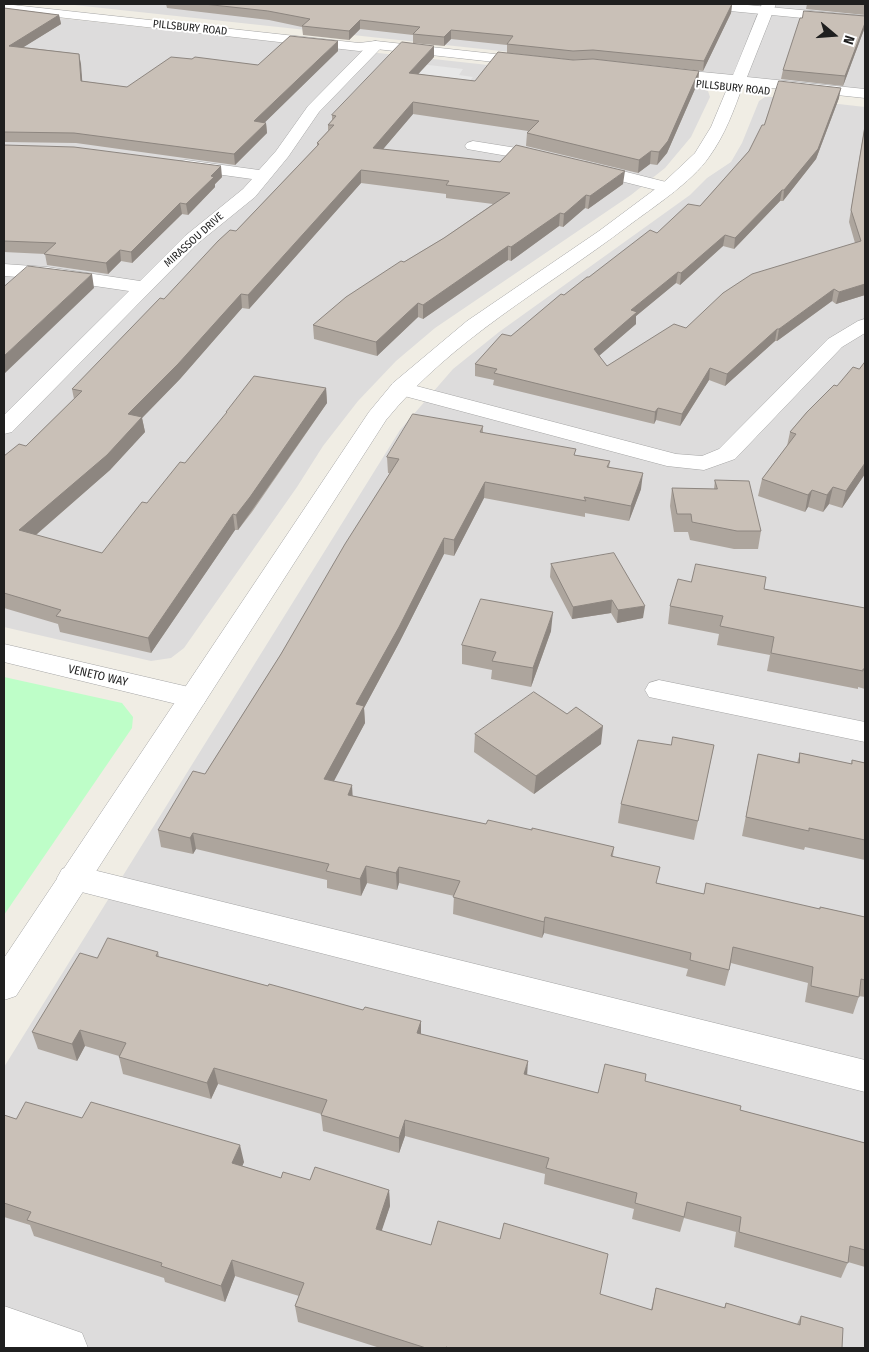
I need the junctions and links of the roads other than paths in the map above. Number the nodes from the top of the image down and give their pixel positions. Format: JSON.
{"nodes":[{"id":1,"x":31,"y":4,"type":"edge"},
{"id":2,"x":699,"y":4,"type":"edge"},
{"id":3,"x":4,"y":7,"type":"edge"},
{"id":4,"x":768,"y":7,"type":"edge"},
{"id":5,"x":865,"y":20,"type":"edge"},
{"id":6,"x":376,"y":45,"type":"junction"},
{"id":7,"x":544,"y":63,"type":"edge"},
{"id":8,"x":646,"y":74,"type":"edge"},
{"id":9,"x":737,"y":84,"type":"junction"},
{"id":10,"x":865,"y":94,"type":"edge"},
{"id":11,"x":865,"y":102,"type":"edge"},
{"id":12,"x":473,"y":146,"type":"dead end"},
{"id":13,"x":175,"y":164,"type":"edge"},
{"id":14,"x":263,"y":176,"type":"junction"},
{"id":15,"x":668,"y":188,"type":"junction"},
{"id":16,"x":4,"y":270,"type":"edge"},
{"id":17,"x":144,"y":287,"type":"junction"},
{"id":18,"x":865,"y":325,"type":"edge"},
{"id":19,"x":402,"y":388,"type":"junction"},
{"id":20,"x":4,"y":427,"type":"edge"},
{"id":21,"x":4,"y":653,"type":"edge"},
{"id":22,"x":659,"y":690,"type":"dead end"},
{"id":23,"x":193,"y":698,"type":"junction"},
{"id":24,"x":865,"y":732,"type":"edge"},
{"id":25,"x":73,"y":878,"type":"junction"},
{"id":26,"x":4,"y":986,"type":"edge"},
{"id":27,"x":865,"y":1076,"type":"edge"},
{"id":28,"x":4,"y":1327,"type":"edge"},
{"id":29,"x":67,"y":1348,"type":"edge"}],
"edges":[{"from":1,"to":6,"type":"street","name":"PILLSBURY ROAD"},
{"from":2,"to":4,"type":"street"},
{"from":3,"to":6,"type":"street","name":"PILLSBURY ROAD"},
{"from":4,"to":5,"type":"street"},
{"from":4,"to":9,"type":"street"},
{"from":6,"to":7,"type":"street","name":"PILLSBURY ROAD"},
{"from":6,"to":14,"type":"street","name":"MIRASSOU DRIVE"},
{"from":8,"to":9,"type":"street","name":"PILLSBURY ROAD"},
{"from":9,"to":10,"type":"street","name":"PILLSBURY ROAD"},
{"from":9,"to":11,"type":"street","name":"PILLSBURY ROAD"},
{"from":9,"to":15,"type":"street"},
{"from":12,"to":15,"type":"street"},
{"from":13,"to":14,"type":"street"},
{"from":14,"to":17,"type":"street","name":"MIRASSOU DRIVE"},
{"from":15,"to":19,"type":"street"},
{"from":16,"to":17,"type":"street"},
{"from":17,"to":20,"type":"street","name":"MIRASSOU DRIVE"},
{"from":18,"to":19,"type":"street"},
{"from":19,"to":23,"type":"street"},
{"from":21,"to":23,"type":"street","name":"VENETO WAY"},
{"from":22,"to":24,"type":"street"},
{"from":23,"to":25,"type":"street"},
{"from":25,"to":26,"type":"street"},
{"from":25,"to":27,"type":"street"},
{"from":28,"to":29,"type":"street"}]}
